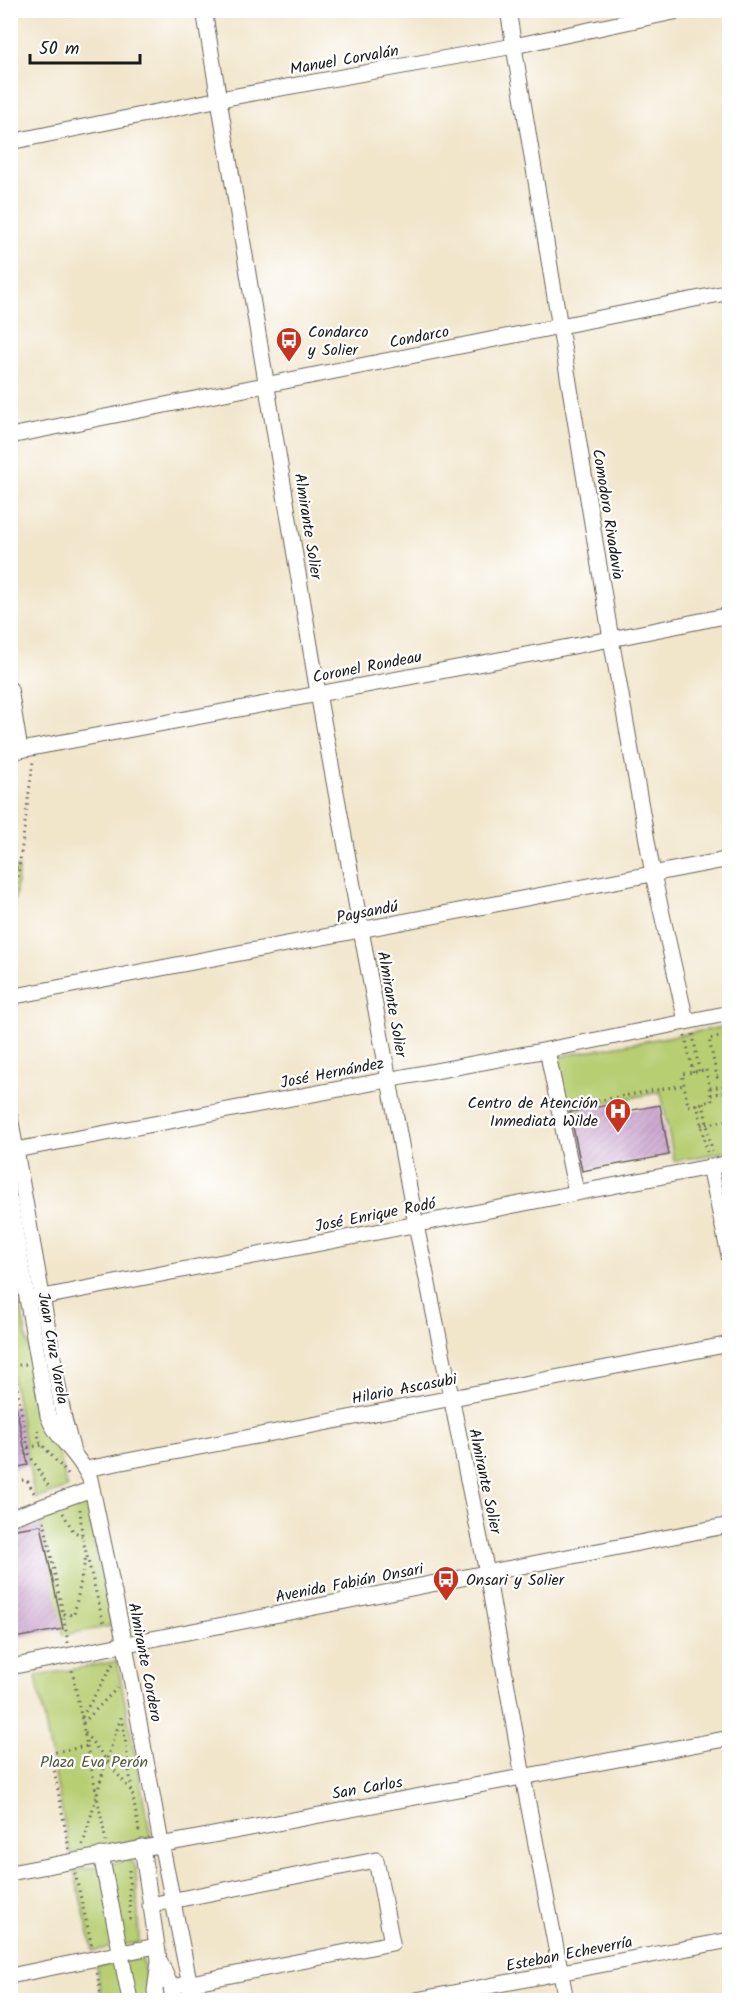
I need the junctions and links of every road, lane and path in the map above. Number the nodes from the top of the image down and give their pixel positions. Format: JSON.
{"nodes":[{"id":1,"x":204,"y":10,"type":"edge"},
{"id":2,"x":508,"y":10,"type":"edge"},
{"id":3,"x":683,"y":10,"type":"edge"},
{"id":4,"x":514,"y":46,"type":"junction"},
{"id":5,"x":220,"y":99,"type":"junction"},
{"id":6,"x":10,"y":142,"type":"edge"},
{"id":7,"x":729,"y":292,"type":"edge"},
{"id":8,"x":560,"y":326,"type":"junction"},
{"id":9,"x":267,"y":385,"type":"junction"},
{"id":10,"x":10,"y":436,"type":"edge"},
{"id":11,"x":729,"y":615,"type":"edge"},
{"id":12,"x":611,"y":639,"type":"junction"},
{"id":13,"x":10,"y":689,"type":"edge"},
{"id":14,"x":318,"y":693,"type":"junction"},
{"id":15,"x":21,"y":750,"type":"edge"},
{"id":16,"x":729,"y":859,"type":"edge"},
{"id":17,"x":19,"y":867,"type":"junction"},
{"id":18,"x":10,"y":868,"type":"edge"},
{"id":19,"x":653,"y":874,"type":"junction"},
{"id":20,"x":10,"y":905,"type":"edge"},
{"id":21,"x":361,"y":930,"type":"junction"},
{"id":22,"x":10,"y":997,"type":"edge"},
{"id":23,"x":729,"y":1013,"type":"edge"},
{"id":24,"x":686,"y":1021,"type":"junction"},
{"id":25,"x":729,"y":1035,"type":"edge"},
{"id":26,"x":547,"y":1050,"type":"junction"},
{"id":27,"x":716,"y":1070,"type":"junction"},
{"id":28,"x":699,"y":1071,"type":"junction"},
{"id":29,"x":693,"y":1072,"type":"junction"},
{"id":30,"x":707,"y":1072,"type":"junction"},
{"id":31,"x":729,"y":1074,"type":"edge"},
{"id":32,"x":388,"y":1079,"type":"junction"},
{"id":33,"x":684,"y":1085,"type":"junction"},
{"id":34,"x":729,"y":1085,"type":"edge"},
{"id":35,"x":710,"y":1088,"type":"junction"},
{"id":36,"x":729,"y":1091,"type":"edge"},
{"id":37,"x":711,"y":1095,"type":"junction"},
{"id":38,"x":703,"y":1103,"type":"junction"},
{"id":39,"x":697,"y":1104,"type":"junction"},
{"id":40,"x":560,"y":1108,"type":"junction"},
{"id":41,"x":10,"y":1116,"type":"edge"},
{"id":42,"x":729,"y":1120,"type":"edge"},
{"id":43,"x":707,"y":1124,"type":"junction"},
{"id":44,"x":701,"y":1125,"type":"junction"},
{"id":45,"x":13,"y":1150,"type":"edge"},
{"id":46,"x":718,"y":1165,"type":"edge"},
{"id":47,"x":576,"y":1192,"type":"junction"},
{"id":48,"x":10,"y":1201,"type":"edge"},
{"id":49,"x":416,"y":1225,"type":"junction"},
{"id":50,"x":729,"y":1260,"type":"edge"},
{"id":51,"x":35,"y":1299,"type":"junction"},
{"id":52,"x":729,"y":1344,"type":"edge"},
{"id":53,"x":27,"y":1364,"type":"dead end"},
{"id":54,"x":13,"y":1366,"type":"dead end"},
{"id":55,"x":29,"y":1374,"type":"dead end"},
{"id":56,"x":451,"y":1397,"type":"junction"},
{"id":57,"x":37,"y":1422,"type":"dead end"},
{"id":58,"x":50,"y":1444,"type":"dead end"},
{"id":59,"x":43,"y":1445,"type":"junction"},
{"id":60,"x":28,"y":1447,"type":"junction"},
{"id":61,"x":86,"y":1469,"type":"junction"},
{"id":62,"x":44,"y":1478,"type":"dead end"},
{"id":63,"x":10,"y":1481,"type":"edge"},
{"id":64,"x":85,"y":1491,"type":"junction"},
{"id":65,"x":40,"y":1507,"type":"junction"},
{"id":66,"x":10,"y":1518,"type":"edge"},
{"id":67,"x":729,"y":1525,"type":"edge"},
{"id":68,"x":87,"y":1554,"type":"junction"},
{"id":69,"x":487,"y":1573,"type":"junction"},
{"id":70,"x":63,"y":1614,"type":"junction"},
{"id":71,"x":118,"y":1646,"type":"junction"},
{"id":72,"x":69,"y":1656,"type":"junction"},
{"id":73,"x":113,"y":1664,"type":"junction"},
{"id":74,"x":11,"y":1666,"type":"edge"},
{"id":75,"x":114,"y":1672,"type":"dead end"},
{"id":76,"x":116,"y":1680,"type":"dead end"},
{"id":77,"x":117,"y":1688,"type":"junction"},
{"id":78,"x":119,"y":1697,"type":"dead end"},
{"id":79,"x":120,"y":1706,"type":"dead end"},
{"id":80,"x":122,"y":1715,"type":"junction"},
{"id":81,"x":81,"y":1718,"type":"junction"},
{"id":82,"x":82,"y":1724,"type":"junction"},
{"id":83,"x":84,"y":1731,"type":"junction"},
{"id":84,"x":729,"y":1738,"type":"edge"},
{"id":85,"x":87,"y":1746,"type":"junction"},
{"id":86,"x":106,"y":1761,"type":"junction"},
{"id":87,"x":523,"y":1777,"type":"junction"},
{"id":88,"x":132,"y":1792,"type":"junction"},
{"id":89,"x":97,"y":1796,"type":"junction"},
{"id":90,"x":161,"y":1843,"type":"junction"},
{"id":91,"x":124,"y":1845,"type":"junction"},
{"id":92,"x":99,"y":1847,"type":"junction"},
{"id":93,"x":142,"y":1847,"type":"junction"},
{"id":94,"x":82,"y":1848,"type":"junction"},
{"id":95,"x":70,"y":1855,"type":"junction"},
{"id":96,"x":10,"y":1872,"type":"edge"},
{"id":97,"x":173,"y":1900,"type":"junction"},
{"id":98,"x":150,"y":1905,"type":"junction"},
{"id":99,"x":130,"y":1926,"type":"dead end"},
{"id":100,"x":729,"y":1940,"type":"edge"},
{"id":101,"x":120,"y":1952,"type":"junction"},
{"id":102,"x":158,"y":1953,"type":"junction"},
{"id":103,"x":95,"y":1958,"type":"junction"},
{"id":104,"x":561,"y":1973,"type":"junction"},
{"id":105,"x":10,"y":1976,"type":"edge"},
{"id":106,"x":190,"y":1983,"type":"junction"},
{"id":107,"x":172,"y":1994,"type":"edge"},
{"id":108,"x":102,"y":2001,"type":"edge"},
{"id":109,"x":130,"y":2001,"type":"edge"},
{"id":110,"x":157,"y":2001,"type":"edge"},
{"id":111,"x":193,"y":2001,"type":"edge"},
{"id":112,"x":416,"y":2001,"type":"edge"},
{"id":113,"x":566,"y":2001,"type":"edge"}],
"edges":[{"from":1,"to":5,"type":"street","name":"Almirante Solier"},
{"from":2,"to":4,"type":"street","name":"Comodoro Rivadavia"},
{"from":3,"to":4,"type":"street","name":"Manuel Corvalán"},
{"from":4,"to":5,"type":"street","name":"Manuel Corvalán"},
{"from":4,"to":8,"type":"street","name":"Comodoro Rivadavia"},
{"from":5,"to":6,"type":"street","name":"Manuel Corvalán"},
{"from":5,"to":9,"type":"street","name":"Almirante Solier"},
{"from":7,"to":8,"type":"street","name":"Condarco"},
{"from":8,"to":9,"type":"street","name":"Condarco"},
{"from":8,"to":12,"type":"street","name":"Comodoro Rivadavia"},
{"from":9,"to":10,"type":"street","name":"Condarco"},
{"from":9,"to":14,"type":"street","name":"Almirante Solier"},
{"from":11,"to":12,"type":"street","name":"Coronel Rondeau"},
{"from":12,"to":14,"type":"street","name":"Coronel Rondeau"},
{"from":12,"to":19,"type":"street","name":"Comodoro Rivadavia"},
{"from":13,"to":15,"type":"street"},
{"from":14,"to":15,"type":"street","name":"Coronel Rondeau"},
{"from":14,"to":21,"type":"street","name":"Almirante Solier"},
{"from":15,"to":17,"type":"path"},
{"from":16,"to":19,"type":"street","name":"Paysandú"},
{"from":17,"to":18,"type":"path"},
{"from":17,"to":20,"type":"path"},
{"from":19,"to":21,"type":"street","name":"Paysandú"},
{"from":19,"to":24,"type":"street","name":"Comodoro Rivadavia"},
{"from":21,"to":22,"type":"street","name":"Paysandú"},
{"from":21,"to":32,"type":"street","name":"Almirante Solier"},
{"from":23,"to":24,"type":"street","name":"José Hernández"},
{"from":24,"to":26,"type":"street","name":"José Hernández"},
{"from":24,"to":28,"type":"path"},
{"from":24,"to":29,"type":"path"},
{"from":25,"to":27,"type":"path"},
{"from":26,"to":32,"type":"street","name":"José Hernández"},
{"from":26,"to":40,"type":"street"},
{"from":27,"to":30,"type":"path"},
{"from":27,"to":31,"type":"path"},
{"from":28,"to":29,"type":"path"},
{"from":28,"to":30,"type":"path"},
{"from":29,"to":33,"type":"path"},
{"from":30,"to":35,"type":"path"},
{"from":32,"to":45,"type":"street","name":"José Hernández"},
{"from":32,"to":49,"type":"street","name":"Almirante Solier"},
{"from":33,"to":39,"type":"path"},
{"from":33,"to":40,"type":"path"},
{"from":34,"to":35,"type":"path"},
{"from":35,"to":37,"type":"path"},
{"from":36,"to":37,"type":"path"},
{"from":37,"to":38,"type":"path"},
{"from":38,"to":39,"type":"path"},
{"from":38,"to":43,"type":"path"},
{"from":39,"to":44,"type":"path"},
{"from":40,"to":47,"type":"street"},
{"from":41,"to":45,"type":"street"},
{"from":42,"to":43,"type":"path"},
{"from":43,"to":44,"type":"path"},
{"from":43,"to":46,"type":"path"},
{"from":44,"to":46,"type":"path"},
{"from":45,"to":51,"type":"street"},
{"from":46,"to":47,"type":"street","name":"José Enrique Rodó"},
{"from":46,"to":50,"type":"street"},
{"from":47,"to":49,"type":"street","name":"José Enrique Rodó"},
{"from":48,"to":51,"type":"street","name":"Juan Cruz Varela"},
{"from":49,"to":51,"type":"street","name":"José Enrique Rodó"},
{"from":49,"to":56,"type":"street","name":"Almirante Solier"},
{"from":51,"to":61,"type":"street","name":"Juan Cruz Varela"},
{"from":52,"to":56,"type":"street","name":"Hilario Ascasubi"},
{"from":53,"to":55,"type":"path"},
{"from":54,"to":60,"type":"path"},
{"from":56,"to":61,"type":"street","name":"Hilario Ascasubi"},
{"from":56,"to":69,"type":"street","name":"Almirante Solier"},
{"from":57,"to":59,"type":"path"},
{"from":58,"to":59,"type":"path"},
{"from":59,"to":60,"type":"path"},
{"from":59,"to":64,"type":"path"},
{"from":60,"to":62,"type":"path"},
{"from":61,"to":64,"type":"street","name":"Juan Cruz Varela"},
{"from":63,"to":65,"type":"path"},
{"from":64,"to":65,"type":"street"},
{"from":64,"to":68,"type":"path"},
{"from":64,"to":71,"type":"street","name":"Almirante Cordero"},
{"from":65,"to":66,"type":"street"},
{"from":65,"to":70,"type":"path"},
{"from":67,"to":69,"type":"street","name":"Avenida Fabián Onsari"},
{"from":68,"to":70,"type":"path"},
{"from":68,"to":71,"type":"path"},
{"from":69,"to":71,"type":"street","name":"Avenida Fabián Onsari"},
{"from":69,"to":87,"type":"street","name":"Almirante Solier"},
{"from":70,"to":72,"type":"path"},
{"from":71,"to":72,"type":"street","name":"Avenida Fabián Onsari"},
{"from":71,"to":73,"type":"path"},
{"from":71,"to":90,"type":"street","name":"Almirante Cordero"},
{"from":72,"to":74,"type":"street","name":"Avenida Fabián Onsari"},
{"from":72,"to":81,"type":"path"},
{"from":73,"to":75,"type":"path"},
{"from":73,"to":81,"type":"path"},
{"from":76,"to":77,"type":"path"},
{"from":77,"to":78,"type":"path"},
{"from":77,"to":82,"type":"path"},
{"from":79,"to":80,"type":"path"},
{"from":80,"to":86,"type":"path"},
{"from":80,"to":88,"type":"path"},
{"from":81,"to":82,"type":"path"},
{"from":82,"to":83,"type":"path"},
{"from":83,"to":85,"type":"path"},
{"from":83,"to":86,"type":"path"},
{"from":84,"to":87,"type":"street","name":"San Carlos"},
{"from":85,"to":89,"type":"path"},
{"from":85,"to":95,"type":"path"},
{"from":86,"to":88,"type":"path"},
{"from":86,"to":89,"type":"path"},
{"from":87,"to":90,"type":"street","name":"San Carlos"},
{"from":87,"to":104,"type":"street","name":"Almirante Solier"},
{"from":88,"to":91,"type":"path"},
{"from":89,"to":92,"type":"path"},
{"from":89,"to":94,"type":"path"},
{"from":90,"to":93,"type":"street","name":"San Carlos"},
{"from":90,"to":97,"type":"street","name":"Almirante Cordero"},
{"from":91,"to":92,"type":"street","name":"San Carlos"},
{"from":91,"to":92,"type":"path"},
{"from":91,"to":93,"type":"street","name":"San Carlos"},
{"from":91,"to":99,"type":"path"},
{"from":92,"to":94,"type":"path"},
{"from":92,"to":95,"type":"street","name":"San Carlos"},
{"from":92,"to":101,"type":"street"},
{"from":93,"to":98,"type":"street"},
{"from":94,"to":95,"type":"path"},
{"from":95,"to":96,"type":"street","name":"San Carlos"},
{"from":95,"to":103,"type":"path"},
{"from":97,"to":98,"type":"street"},
{"from":97,"to":106,"type":"street","name":"Almirante Cordero"},
{"from":97,"to":106,"type":"street"},
{"from":98,"to":102,"type":"street"},
{"from":100,"to":104,"type":"street","name":"Esteban Echeverría"},
{"from":101,"to":102,"type":"street"},
{"from":101,"to":103,"type":"street"},
{"from":101,"to":109,"type":"street"},
{"from":102,"to":107,"type":"street"},
{"from":102,"to":110,"type":"street"},
{"from":103,"to":105,"type":"street"},
{"from":103,"to":108,"type":"path"},
{"from":104,"to":112,"type":"street","name":"Esteban Echeverría"},
{"from":104,"to":113,"type":"street","name":"Almirante Solier"},
{"from":106,"to":107,"type":"street"},
{"from":106,"to":111,"type":"street","name":"Almirante Cordero"}]}
